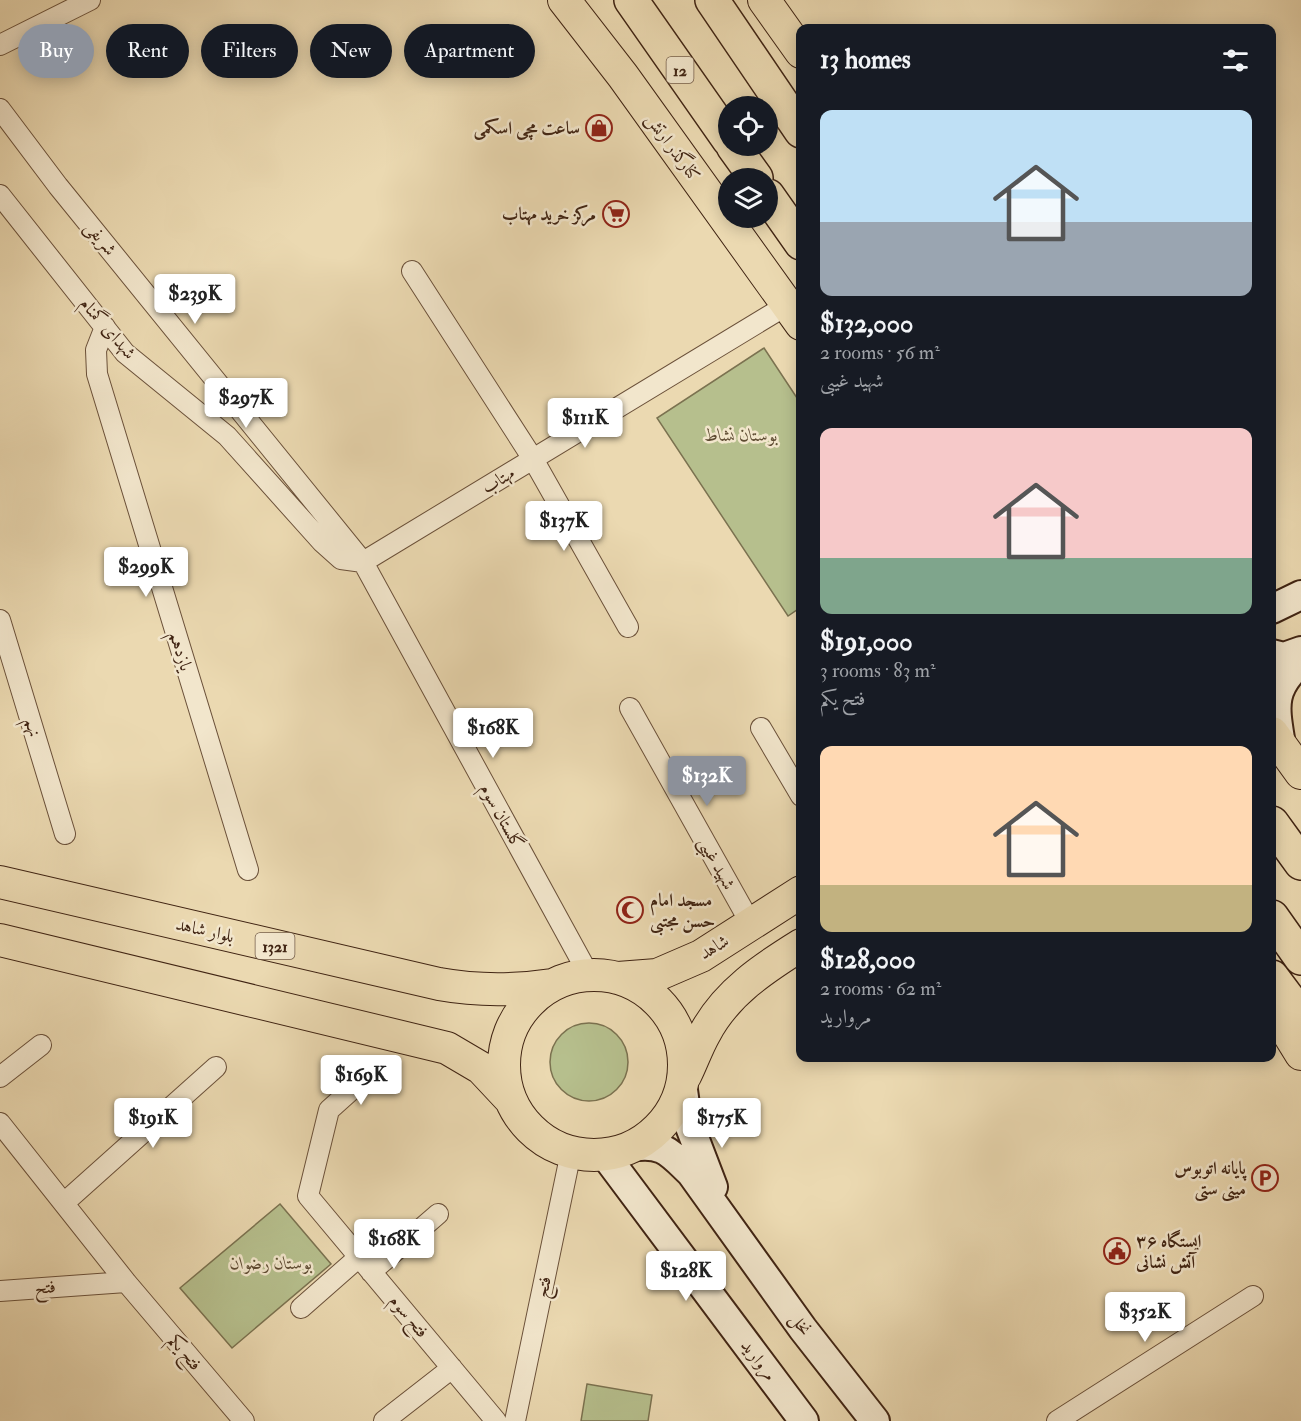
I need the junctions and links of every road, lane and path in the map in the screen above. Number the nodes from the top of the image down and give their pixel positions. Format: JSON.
{"nodes":[{"id":1,"x":90,"y":0,"type":"edge"},
{"id":2,"x":564,"y":0,"type":"edge"},
{"id":3,"x":631,"y":0,"type":"edge"},
{"id":4,"x":712,"y":0,"type":"edge"},
{"id":5,"x":764,"y":0,"type":"edge"},
{"id":6,"x":0,"y":45,"type":"edge"},
{"id":7,"x":796,"y":47,"type":"edge"},
{"id":8,"x":0,"y":109,"type":"edge"},
{"id":9,"x":718,"y":124,"type":"edge"},
{"id":10,"x":796,"y":124,"type":"edge"},
{"id":11,"x":0,"y":195,"type":"edge"},
{"id":12,"x":778,"y":210,"type":"edge"},
{"id":13,"x":796,"y":236,"type":"edge"},
{"id":14,"x":412,"y":271,"type":"dead end"},
{"id":15,"x":794,"y":315,"type":"edge"},
{"id":16,"x":105,"y":327,"type":"junction"},
{"id":17,"x":533,"y":459,"type":"junction"},
{"id":18,"x":363,"y":562,"type":"junction"},
{"id":19,"x":0,"y":620,"type":"edge"},
{"id":20,"x":628,"y":627,"type":"dead end"},
{"id":21,"x":1301,"y":651,"type":"edge"},
{"id":22,"x":1276,"y":655,"type":"edge"},
{"id":23,"x":1301,"y":662,"type":"edge"},
{"id":24,"x":1276,"y":701,"type":"edge"},
{"id":25,"x":630,"y":708,"type":"dead end"},
{"id":26,"x":761,"y":728,"type":"dead end"},
{"id":27,"x":1276,"y":739,"type":"edge"},
{"id":28,"x":1301,"y":773,"type":"edge"},
{"id":29,"x":796,"y":788,"type":"edge"},
{"id":30,"x":1276,"y":829,"type":"edge"},
{"id":31,"x":65,"y":834,"type":"dead end"},
{"id":32,"x":1301,"y":863,"type":"edge"},
{"id":33,"x":248,"y":870,"type":"dead end"},
{"id":34,"x":0,"y":882,"type":"edge"},
{"id":35,"x":796,"y":895,"type":"edge"},
{"id":36,"x":1276,"y":923,"type":"edge"},
{"id":37,"x":751,"y":924,"type":"junction"},
{"id":38,"x":0,"y":939,"type":"edge"},
{"id":39,"x":796,"y":948,"type":"edge"},
{"id":40,"x":1301,"y":958,"type":"edge"},
{"id":41,"x":603,"y":977,"type":"junction"},
{"id":42,"x":1276,"y":982,"type":"edge"},
{"id":43,"x":552,"y":985,"type":"junction"},
{"id":44,"x":1276,"y":1013,"type":"edge"},
{"id":45,"x":1301,"y":1016,"type":"edge"},
{"id":46,"x":41,"y":1045,"type":"dead end"},
{"id":47,"x":1301,"y":1054,"type":"edge"},
{"id":48,"x":216,"y":1067,"type":"dead end"},
{"id":49,"x":368,"y":1075,"type":"dead end"},
{"id":50,"x":0,"y":1077,"type":"edge"},
{"id":51,"x":682,"y":1083,"type":"junction"},
{"id":52,"x":510,"y":1099,"type":"junction"},
{"id":53,"x":0,"y":1123,"type":"edge"},
{"id":54,"x":618,"y":1151,"type":"junction"},
{"id":55,"x":571,"y":1152,"type":"junction"},
{"id":56,"x":64,"y":1203,"type":"junction"},
{"id":57,"x":438,"y":1214,"type":"dead end"},
{"id":58,"x":730,"y":1225,"type":"junction"},
{"id":59,"x":365,"y":1264,"type":"junction"},
{"id":60,"x":126,"y":1282,"type":"junction"},
{"id":61,"x":0,"y":1291,"type":"edge"},
{"id":62,"x":1253,"y":1296,"type":"dead end"},
{"id":63,"x":302,"y":1308,"type":"dead end"},
{"id":64,"x":452,"y":1368,"type":"junction"},
{"id":65,"x":244,"y":1421,"type":"edge"},
{"id":66,"x":384,"y":1421,"type":"edge"},
{"id":67,"x":496,"y":1421,"type":"edge"},
{"id":68,"x":515,"y":1421,"type":"edge"},
{"id":69,"x":804,"y":1421,"type":"edge"},
{"id":70,"x":875,"y":1421,"type":"edge"},
{"id":71,"x":1057,"y":1421,"type":"edge"}],
"edges":[{"from":1,"to":6,"type":"street"},
{"from":2,"to":15,"type":"main road","name":"کنارگذر ارتش"},
{"from":3,"to":9,"type":"highway","number":"12"},
{"from":4,"to":10,"type":"highway"},
{"from":5,"to":7,"type":"main road"},
{"from":8,"to":18,"type":"street","name":"شریفی"},
{"from":11,"to":16,"type":"street","name":"شهدای گمنام"},
{"from":12,"to":13,"type":"highway"},
{"from":14,"to":17,"type":"street"},
{"from":15,"to":17,"type":"street","name":"مهتاب"},
{"from":16,"to":18,"type":"street","name":"شهدای گمنام"},
{"from":16,"to":33,"type":"street","name":"یازدهم"},
{"from":17,"to":18,"type":"street","name":"مهتاب"},
{"from":17,"to":20,"type":"street"},
{"from":18,"to":41,"type":"street","name":"گلستان سوم"},
{"from":19,"to":31,"type":"street","name":"نهم"},
{"from":21,"to":22,"type":"main road"},
{"from":23,"to":24,"type":"main road"},
{"from":25,"to":37,"type":"street","name":"شهید غیبی"},
{"from":26,"to":29,"type":"street"},
{"from":27,"to":28,"type":"main road"},
{"from":30,"to":32,"type":"highway"},
{"from":34,"to":43,"type":"main road","name":"بلوار شاهد","number":"1321"},
{"from":35,"to":37,"type":"main road","name":"شاهد"},
{"from":36,"to":40,"type":"highway"},
{"from":37,"to":41,"type":"main road","name":"شاهد"},
{"from":38,"to":52,"type":"main road"},
{"from":39,"to":51,"type":"main road"},
{"from":41,"to":43,"type":"main road"},
{"from":41,"to":51,"type":"main road"},
{"from":42,"to":45,"type":"highway"},
{"from":43,"to":52,"type":"main road"},
{"from":44,"to":47,"type":"main road"},
{"from":46,"to":50,"type":"street"},
{"from":48,"to":56,"type":"street"},
{"from":49,"to":59,"type":"street","name":"فتح سوم"},
{"from":51,"to":54,"type":"main road"},
{"from":51,"to":58,"type":"main road"},
{"from":52,"to":55,"type":"main road"},
{"from":53,"to":56,"type":"street","name":"فتح یکم"},
{"from":54,"to":55,"type":"main road"},
{"from":54,"to":58,"type":"main road"},
{"from":54,"to":69,"type":"main road","name":"مروارید"},
{"from":55,"to":68,"type":"street","name":"فتح"},
{"from":56,"to":60,"type":"street","name":"فتح یکم"},
{"from":57,"to":59,"type":"street"},
{"from":58,"to":70,"type":"main road","name":"نخل"},
{"from":59,"to":63,"type":"street"},
{"from":59,"to":64,"type":"street","name":"فتح سوم"},
{"from":60,"to":61,"type":"street","name":"فتح"},
{"from":60,"to":65,"type":"street","name":"فتح یکم"},
{"from":62,"to":71,"type":"street"},
{"from":64,"to":66,"type":"street"},
{"from":64,"to":67,"type":"street","name":"فتح سوم"}]}
